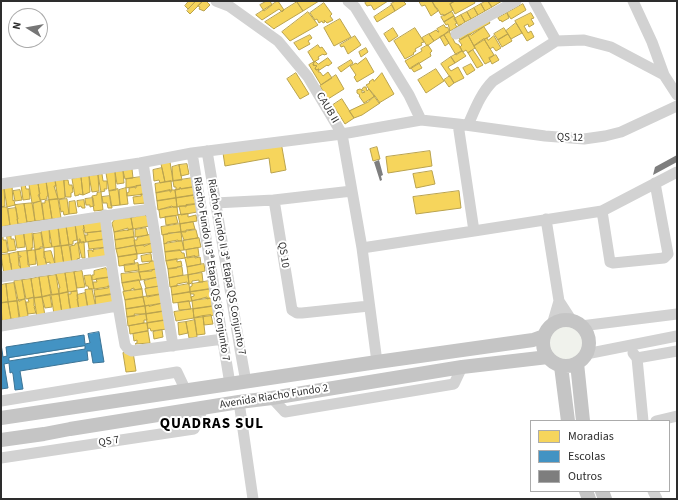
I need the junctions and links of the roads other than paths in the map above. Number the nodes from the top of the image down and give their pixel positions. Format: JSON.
{"nodes":[{"id":1,"x":216,"y":1,"type":"edge"},
{"id":2,"x":516,"y":1,"type":"edge"},
{"id":3,"x":534,"y":1,"type":"edge"},
{"id":4,"x":632,"y":1,"type":"edge"},
{"id":5,"x":352,"y":3,"type":"edge"},
{"id":6,"x":456,"y":34,"type":"dead end"},
{"id":7,"x":556,"y":41,"type":"junction"},
{"id":8,"x":664,"y":75,"type":"junction"},
{"id":9,"x":677,"y":95,"type":"edge"},
{"id":10,"x":677,"y":106,"type":"edge"},
{"id":11,"x":421,"y":120,"type":"junction"},
{"id":12,"x":463,"y":124,"type":"junction"},
{"id":13,"x":342,"y":134,"type":"junction"},
{"id":14,"x":207,"y":151,"type":"junction"},
{"id":15,"x":192,"y":153,"type":"junction"},
{"id":16,"x":143,"y":163,"type":"junction"},
{"id":17,"x":677,"y":172,"type":"edge"},
{"id":18,"x":212,"y":181,"type":"junction"},
{"id":19,"x":656,"y":183,"type":"junction"},
{"id":20,"x":1,"y":184,"type":"edge"},
{"id":21,"x":197,"y":184,"type":"junction"},
{"id":22,"x":352,"y":191,"type":"junction"},
{"id":23,"x":274,"y":200,"type":"junction"},
{"id":24,"x":215,"y":203,"type":"junction"},
{"id":25,"x":151,"y":209,"type":"junction"},
{"id":26,"x":602,"y":211,"type":"junction"},
{"id":27,"x":105,"y":215,"type":"junction"},
{"id":28,"x":546,"y":220,"type":"junction"},
{"id":29,"x":474,"y":231,"type":"junction"},
{"id":30,"x":1,"y":232,"type":"edge"},
{"id":31,"x":362,"y":248,"type":"junction"},
{"id":32,"x":110,"y":260,"type":"junction"},
{"id":33,"x":1,"y":277,"type":"edge"},
{"id":34,"x":560,"y":301,"type":"junction"},
{"id":35,"x":117,"y":306,"type":"junction"},
{"id":36,"x":369,"y":306,"type":"junction"},
{"id":37,"x":677,"y":314,"type":"edge"},
{"id":38,"x":577,"y":324,"type":"junction"},
{"id":39,"x":1,"y":326,"type":"edge"},
{"id":40,"x":548,"y":331,"type":"junction"},
{"id":41,"x":677,"y":336,"type":"edge"},
{"id":42,"x":223,"y":339,"type":"junction"},
{"id":43,"x":626,"y":345,"type":"junction"},
{"id":44,"x":173,"y":346,"type":"junction"},
{"id":45,"x":240,"y":349,"type":"junction"},
{"id":46,"x":677,"y":351,"type":"edge"},
{"id":47,"x":225,"y":353,"type":"junction"},
{"id":48,"x":548,"y":357,"type":"junction"},
{"id":49,"x":582,"y":358,"type":"junction"},
{"id":50,"x":637,"y":358,"type":"junction"},
{"id":51,"x":377,"y":362,"type":"junction"},
{"id":52,"x":561,"y":366,"type":"junction"},
{"id":53,"x":246,"y":382,"type":"junction"},
{"id":54,"x":230,"y":384,"type":"junction"},
{"id":55,"x":186,"y":391,"type":"junction"},
{"id":56,"x":1,"y":402,"type":"edge"},
{"id":57,"x":239,"y":402,"type":"junction"},
{"id":58,"x":69,"y":407,"type":"junction"},
{"id":59,"x":203,"y":408,"type":"junction"},
{"id":60,"x":41,"y":412,"type":"junction"},
{"id":61,"x":677,"y":416,"type":"edge"},
{"id":62,"x":1,"y":418,"type":"edge"},
{"id":63,"x":568,"y":420,"type":"edge"},
{"id":64,"x":583,"y":420,"type":"edge"},
{"id":65,"x":643,"y":420,"type":"edge"},
{"id":66,"x":660,"y":420,"type":"edge"},
{"id":67,"x":70,"y":429,"type":"junction"},
{"id":68,"x":44,"y":434,"type":"junction"},
{"id":69,"x":1,"y":440,"type":"edge"},
{"id":70,"x":1,"y":458,"type":"edge"},
{"id":71,"x":253,"y":499,"type":"edge"}],
"edges":[{"from":1,"to":13,"type":"street","name":"CAUB II"},
{"from":2,"to":6,"type":"street"},
{"from":3,"to":7,"type":"street"},
{"from":4,"to":8,"type":"street"},
{"from":5,"to":11,"type":"street"},
{"from":7,"to":8,"type":"street"},
{"from":7,"to":12,"type":"street"},
{"from":8,"to":9,"type":"street"},
{"from":10,"to":12,"type":"street","name":"QS 12"},
{"from":11,"to":12,"type":"street","name":"QS 12"},
{"from":11,"to":13,"type":"street","name":"QS 12"},
{"from":12,"to":29,"type":"street"},
{"from":13,"to":14,"type":"street","name":"CAUB II"},
{"from":13,"to":22,"type":"street"},
{"from":14,"to":15,"type":"street","name":"CAUB II"},
{"from":14,"to":18,"type":"street","name":"Riacho Fundo II 3ª Etapa QS Conjunto 7"},
{"from":15,"to":16,"type":"street","name":"CAUB II"},
{"from":15,"to":21,"type":"street","name":"Riacho Fundo II 3ª Etapa QS 8 Conjunto 7"},
{"from":16,"to":20,"type":"street","name":"CAUB II"},
{"from":16,"to":25,"type":"street"},
{"from":17,"to":19,"type":"street"},
{"from":18,"to":21,"type":"street"},
{"from":18,"to":24,"type":"street","name":"Riacho Fundo II 3ª Etapa QS Conjunto 7"},
{"from":19,"to":26,"type":"street"},
{"from":19,"to":26,"type":"street"},
{"from":21,"to":42,"type":"street","name":"Riacho Fundo II 3ª Etapa QS 8 Conjunto 7"},
{"from":22,"to":23,"type":"street"},
{"from":22,"to":31,"type":"street"},
{"from":23,"to":24,"type":"street"},
{"from":23,"to":36,"type":"street","name":"QS 10"},
{"from":24,"to":45,"type":"street","name":"Riacho Fundo II 3ª Etapa QS Conjunto 7"},
{"from":25,"to":27,"type":"street"},
{"from":25,"to":44,"type":"street"},
{"from":26,"to":28,"type":"street"},
{"from":27,"to":30,"type":"street"},
{"from":27,"to":32,"type":"street"},
{"from":28,"to":29,"type":"street"},
{"from":28,"to":34,"type":"street"},
{"from":29,"to":31,"type":"street"},
{"from":31,"to":36,"type":"street"},
{"from":32,"to":33,"type":"street"},
{"from":32,"to":35,"type":"street"},
{"from":34,"to":38,"type":"street"},
{"from":34,"to":40,"type":"street"},
{"from":35,"to":39,"type":"street"},
{"from":35,"to":44,"type":"street"},
{"from":36,"to":51,"type":"street"},
{"from":37,"to":38,"type":"street"},
{"from":38,"to":40,"type":"main road"},
{"from":38,"to":49,"type":"main road"},
{"from":40,"to":48,"type":"main road"},
{"from":40,"to":51,"type":"main road","name":"Avenida Riacho Fundo 2"},
{"from":41,"to":43,"type":"street"},
{"from":42,"to":44,"type":"street"},
{"from":42,"to":47,"type":"street","name":"Riacho Fundo II 3ª Etapa QS 8 Conjunto 7"},
{"from":43,"to":49,"type":"street"},
{"from":43,"to":50,"type":"street"},
{"from":45,"to":47,"type":"street"},
{"from":45,"to":53,"type":"street","name":"Riacho Fundo II 3ª Etapa QS Conjunto 7"},
{"from":46,"to":50,"type":"street"},
{"from":47,"to":54,"type":"street","name":"Riacho Fundo II 3ª Etapa QS 8 Conjunto 7"},
{"from":48,"to":52,"type":"main road"},
{"from":48,"to":57,"type":"main road","name":"Avenida Riacho Fundo 2"},
{"from":49,"to":52,"type":"main road"},
{"from":49,"to":64,"type":"main road"},
{"from":50,"to":65,"type":"street"},
{"from":51,"to":53,"type":"main road","name":"Avenida Riacho Fundo 2"},
{"from":52,"to":63,"type":"main road"},
{"from":53,"to":54,"type":"main road","name":"Avenida Riacho Fundo 2"},
{"from":54,"to":55,"type":"main road","name":"Avenida Riacho Fundo 2"},
{"from":55,"to":56,"type":"street"},
{"from":55,"to":58,"type":"main road","name":"Avenida Riacho Fundo 2"},
{"from":57,"to":59,"type":"main road","name":"Avenida Riacho Fundo 2"},
{"from":57,"to":71,"type":"street"},
{"from":58,"to":60,"type":"main road","name":"Avenida Riacho Fundo 2"},
{"from":58,"to":67,"type":"main road"},
{"from":59,"to":67,"type":"main road","name":"Avenida Riacho Fundo 2"},
{"from":59,"to":70,"type":"street","name":"QS 7"},
{"from":60,"to":62,"type":"main road","name":"Avenida Riacho Fundo 2"},
{"from":60,"to":68,"type":"main road"},
{"from":61,"to":66,"type":"street"},
{"from":67,"to":68,"type":"main road","name":"Avenida Riacho Fundo 2"},
{"from":68,"to":69,"type":"main road","name":"Avenida Riacho Fundo 2"}]}
